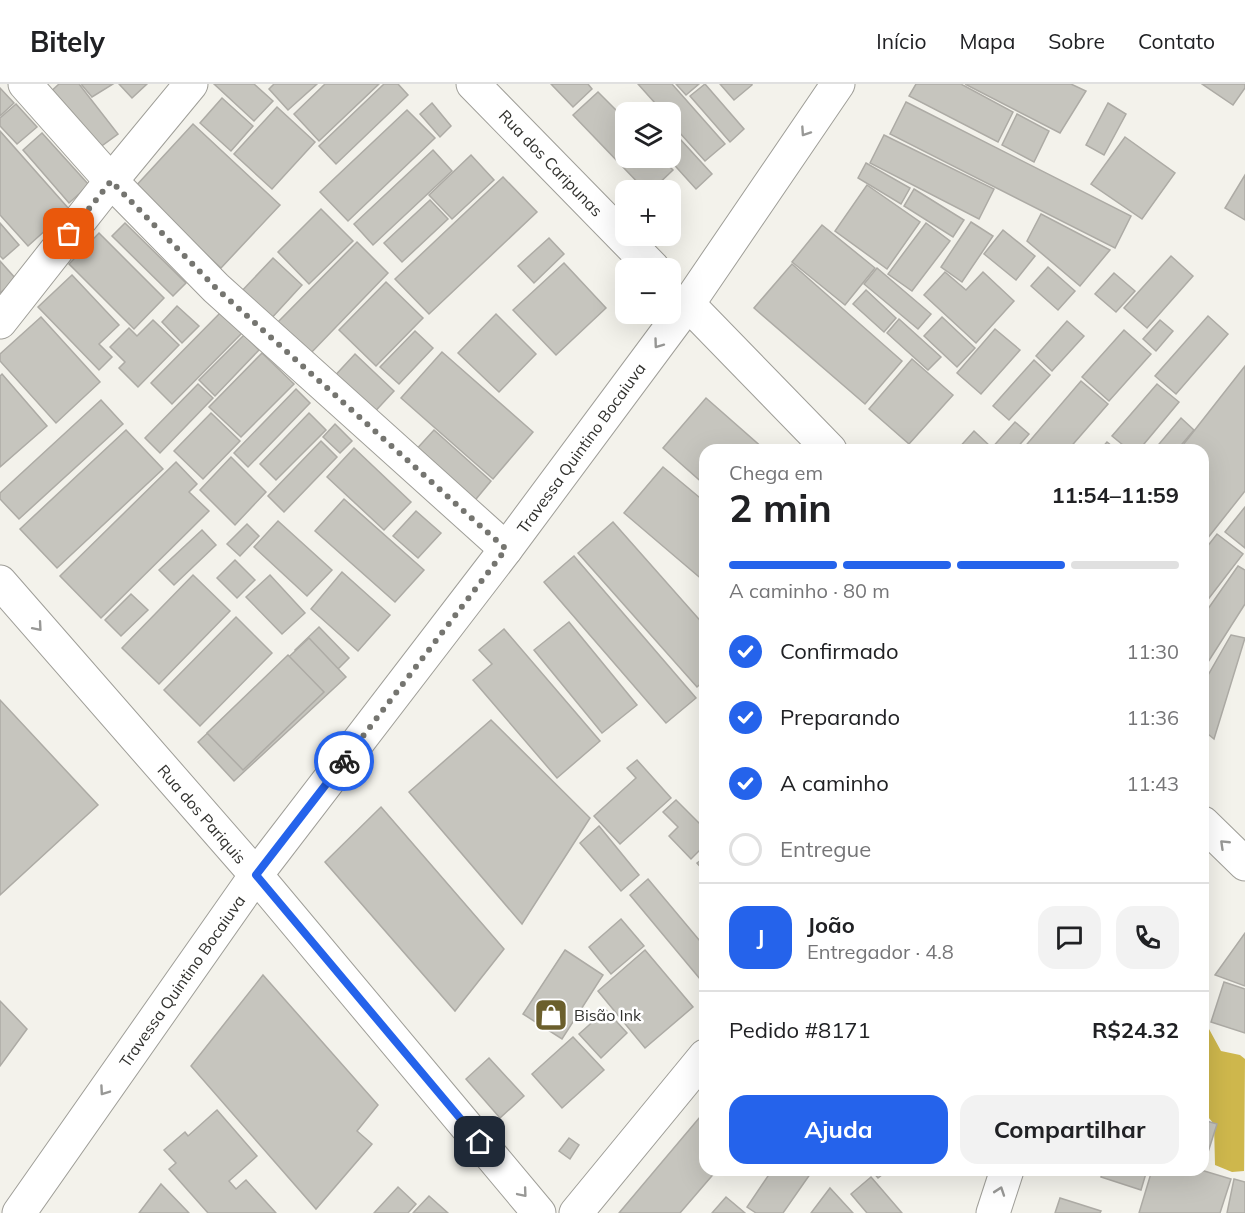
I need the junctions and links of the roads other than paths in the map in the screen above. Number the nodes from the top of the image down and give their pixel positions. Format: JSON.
{"nodes":[{"id":1,"x":25,"y":84,"type":"edge"},
{"id":2,"x":191,"y":84,"type":"edge"},
{"id":3,"x":473,"y":84,"type":"edge"},
{"id":4,"x":838,"y":84,"type":"edge"},
{"id":5,"x":111,"y":181,"type":"junction"},
{"id":6,"x":643,"y":258,"type":"edge"},
{"id":7,"x":681,"y":292,"type":"edge"},
{"id":8,"x":681,"y":297,"type":"edge"},
{"id":9,"x":0,"y":322,"type":"edge"},
{"id":10,"x":659,"y":324,"type":"edge"},
{"id":11,"x":824,"y":444,"type":"edge"},
{"id":12,"x":506,"y":549,"type":"junction"},
{"id":13,"x":0,"y":582,"type":"edge"},
{"id":14,"x":1209,"y":829,"type":"edge"},
{"id":15,"x":1245,"y":864,"type":"edge"},
{"id":16,"x":256,"y":875,"type":"junction"},
{"id":17,"x":699,"y":1063,"type":"edge"},
{"id":18,"x":1005,"y":1176,"type":"edge"},
{"id":19,"x":19,"y":1213,"type":"edge"},
{"id":20,"x":539,"y":1213,"type":"edge"},
{"id":21,"x":576,"y":1213,"type":"edge"},
{"id":22,"x":993,"y":1213,"type":"edge"}],
"edges":[{"from":1,"to":5,"type":"street"},
{"from":2,"to":5,"type":"street"},
{"from":3,"to":6,"type":"street","name":"Rua dos Caripunas"},
{"from":4,"to":7,"type":"street","name":"Travessa Quintino Bocaiuva","one_way":true},
{"from":5,"to":9,"type":"street"},
{"from":5,"to":12,"type":"street"},
{"from":8,"to":11,"type":"street"},
{"from":10,"to":12,"type":"street","name":"Travessa Quintino Bocaiuva","one_way":true},
{"from":12,"to":16,"type":"street","name":"Travessa Quintino Bocaiuva"},
{"from":13,"to":16,"type":"street","name":"Rua dos Pariquis","one_way":true},
{"from":15,"to":14,"type":"street","one_way":true},
{"from":16,"to":19,"type":"street","name":"Travessa Quintino Bocaiuva","one_way":true},
{"from":16,"to":20,"type":"street","name":"Rua dos Pariquis","one_way":true},
{"from":17,"to":21,"type":"street"},
{"from":22,"to":18,"type":"street","one_way":true}]}
